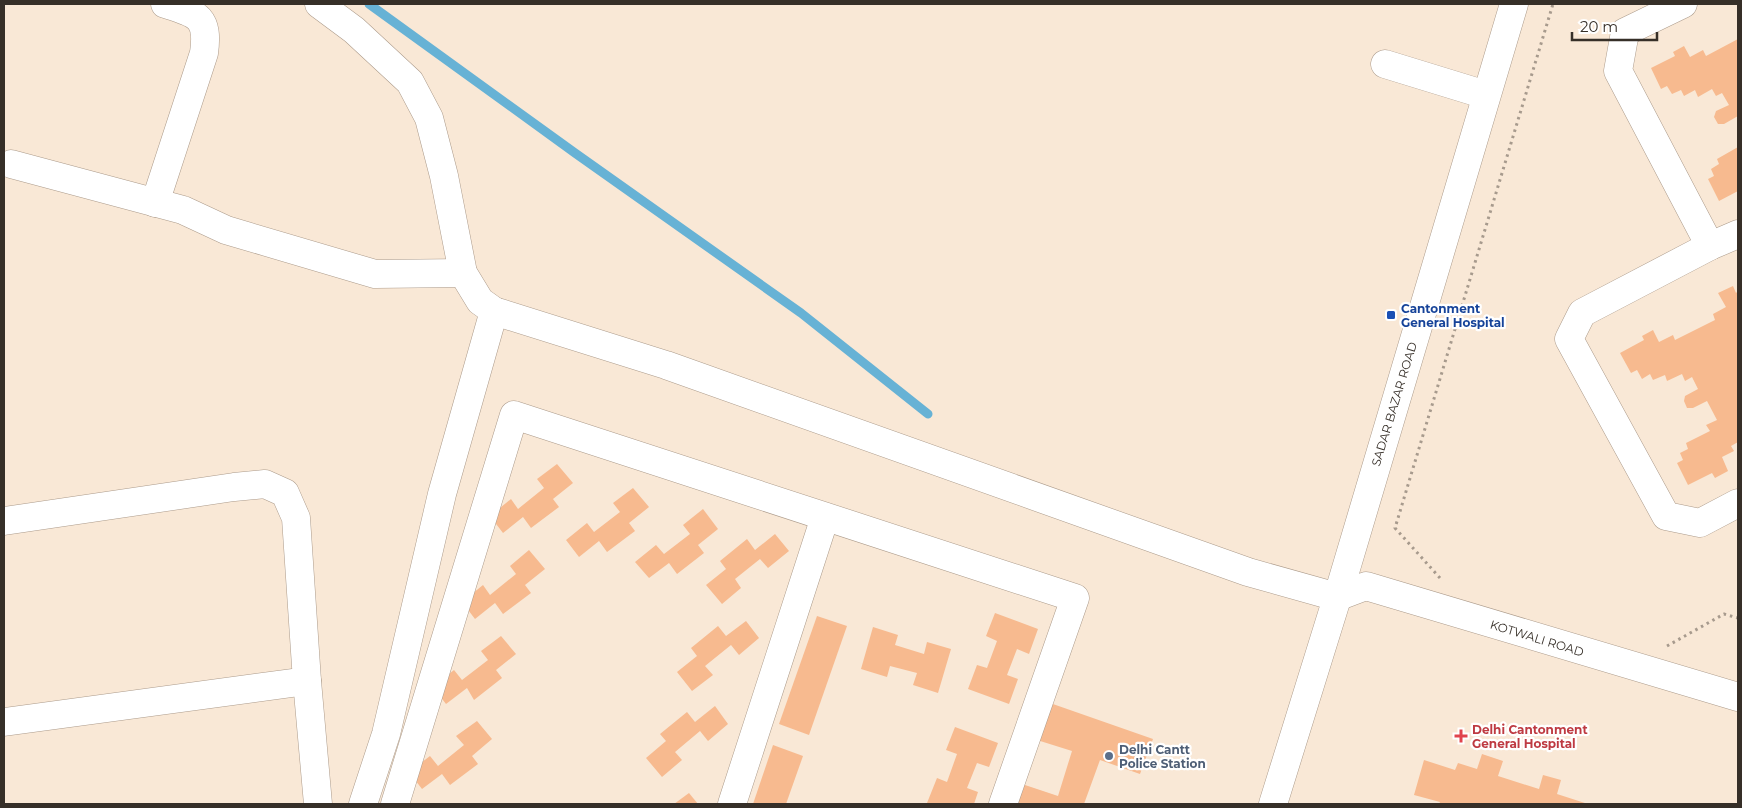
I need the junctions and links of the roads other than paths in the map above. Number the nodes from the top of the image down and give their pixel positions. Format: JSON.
{"nodes":[{"id":1,"x":165,"y":4,"type":"edge"},
{"id":2,"x":319,"y":4,"type":"edge"},
{"id":3,"x":1514,"y":4,"type":"edge"},
{"id":4,"x":1683,"y":4,"type":"edge"},
{"id":5,"x":1385,"y":64,"type":"dead end"},
{"id":6,"x":1486,"y":95,"type":"junction"},
{"id":7,"x":11,"y":164,"type":"dead end"},
{"id":8,"x":155,"y":203,"type":"junction"},
{"id":9,"x":1738,"y":234,"type":"edge"},
{"id":10,"x":1710,"y":246,"type":"junction"},
{"id":11,"x":463,"y":272,"type":"junction"},
{"id":12,"x":494,"y":311,"type":"junction"},
{"id":13,"x":1738,"y":503,"type":"edge"},
{"id":14,"x":825,"y":517,"type":"junction"},
{"id":15,"x":4,"y":520,"type":"edge"},
{"id":16,"x":1337,"y":597,"type":"junction"},
{"id":17,"x":307,"y":681,"type":"junction"},
{"id":18,"x":1738,"y":698,"type":"edge"},
{"id":19,"x":4,"y":722,"type":"edge"},
{"id":20,"x":318,"y":804,"type":"edge"},
{"id":21,"x":363,"y":804,"type":"edge"},
{"id":22,"x":395,"y":804,"type":"edge"},
{"id":23,"x":732,"y":804,"type":"edge"},
{"id":24,"x":1003,"y":804,"type":"edge"},
{"id":25,"x":1273,"y":804,"type":"edge"}],
"edges":[{"from":1,"to":8,"type":"street"},
{"from":2,"to":11,"type":"street"},
{"from":3,"to":6,"type":"street","name":"SADAR BAZAR ROAD"},
{"from":4,"to":10,"type":"street"},
{"from":5,"to":6,"type":"street"},
{"from":6,"to":16,"type":"street","name":"SADAR BAZAR ROAD"},
{"from":7,"to":8,"type":"street"},
{"from":8,"to":11,"type":"street"},
{"from":9,"to":10,"type":"street"},
{"from":10,"to":13,"type":"street"},
{"from":11,"to":12,"type":"street"},
{"from":12,"to":16,"type":"street"},
{"from":12,"to":21,"type":"street"},
{"from":14,"to":22,"type":"street"},
{"from":14,"to":23,"type":"street"},
{"from":14,"to":24,"type":"street"},
{"from":15,"to":17,"type":"street"},
{"from":16,"to":18,"type":"street","name":"KOTWALI ROAD"},
{"from":16,"to":25,"type":"street","name":"SADAR BAZAR ROAD"},
{"from":17,"to":19,"type":"street"},
{"from":17,"to":20,"type":"street"}]}
